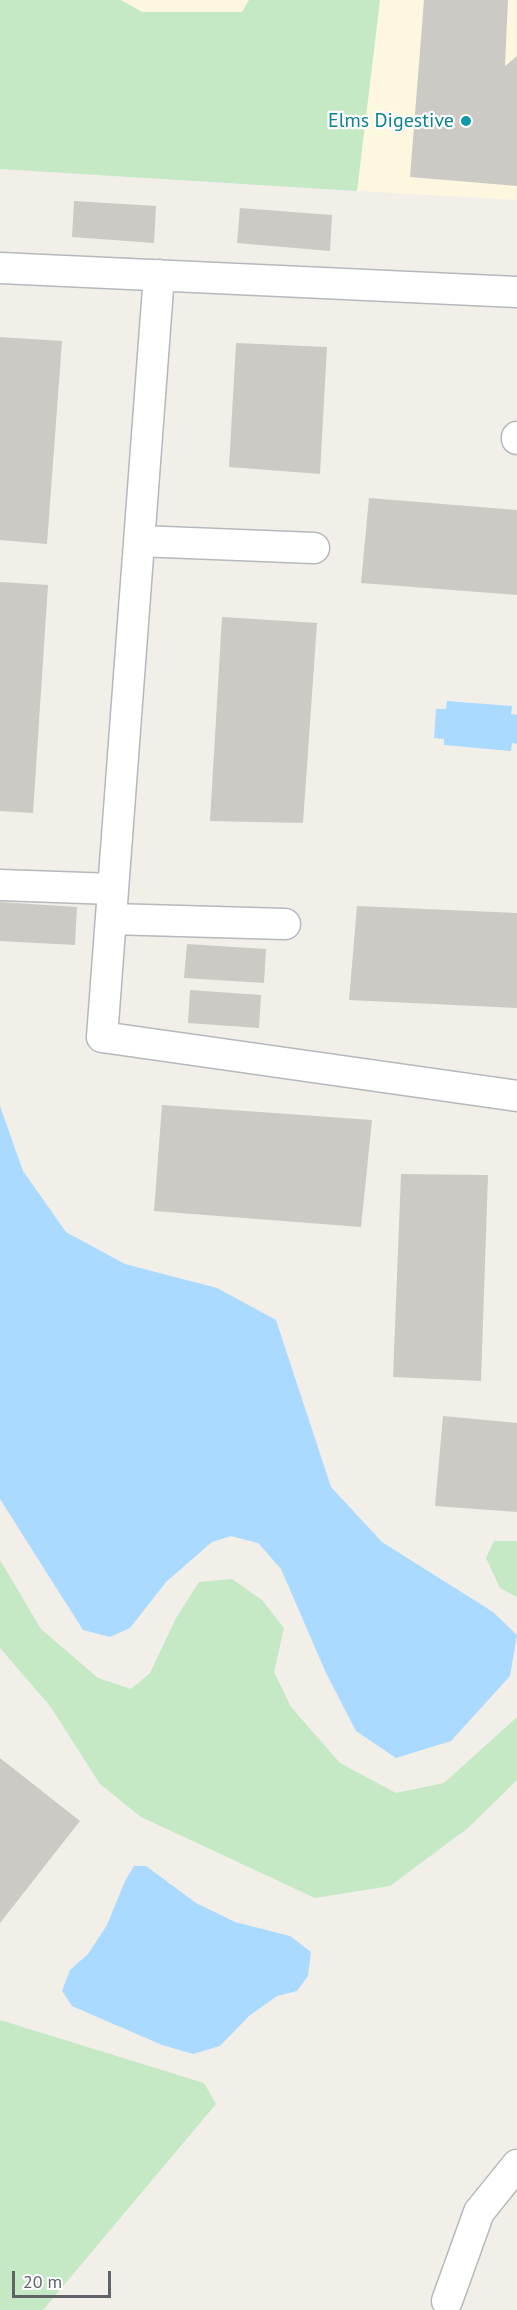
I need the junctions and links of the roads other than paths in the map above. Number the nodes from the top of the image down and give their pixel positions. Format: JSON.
{"nodes":[{"id":1,"x":0,"y":268,"type":"edge"},
{"id":2,"x":159,"y":275,"type":"junction"},
{"id":3,"x":517,"y":292,"type":"edge"},
{"id":4,"x":139,"y":541,"type":"junction"},
{"id":5,"x":314,"y":548,"type":"dead end"},
{"id":6,"x":0,"y":885,"type":"edge"},
{"id":7,"x":113,"y":889,"type":"junction"},
{"id":8,"x":111,"y":919,"type":"junction"},
{"id":9,"x":285,"y":924,"type":"dead end"},
{"id":10,"x":517,"y":1096,"type":"edge"},
{"id":11,"x":517,"y":2165,"type":"edge"},
{"id":12,"x":447,"y":2301,"type":"dead end"}],
"edges":[{"from":1,"to":2,"type":"street"},
{"from":2,"to":3,"type":"street"},
{"from":2,"to":4,"type":"street"},
{"from":4,"to":5,"type":"street"},
{"from":4,"to":7,"type":"street"},
{"from":6,"to":7,"type":"street"},
{"from":7,"to":8,"type":"street"},
{"from":8,"to":9,"type":"street"},
{"from":8,"to":10,"type":"street"},
{"from":11,"to":12,"type":"street"}]}
